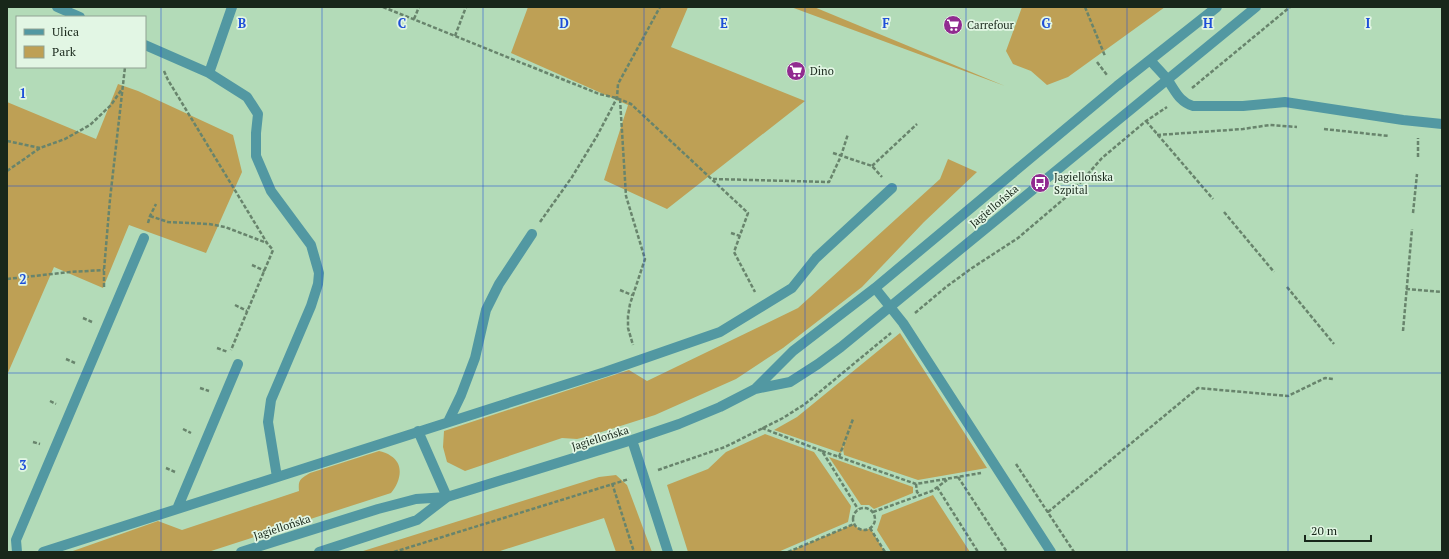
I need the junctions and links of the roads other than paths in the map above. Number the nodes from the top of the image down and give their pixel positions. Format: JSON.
{"nodes":[{"id":1,"x":57,"y":7,"type":"edge"},
{"id":2,"x":232,"y":7,"type":"edge"},
{"id":3,"x":1216,"y":7,"type":"edge"},
{"id":4,"x":1256,"y":7,"type":"edge"},
{"id":5,"x":78,"y":16,"type":"edge"},
{"id":6,"x":146,"y":45,"type":"edge"},
{"id":7,"x":1150,"y":60,"type":"junction"},
{"id":8,"x":209,"y":73,"type":"junction"},
{"id":9,"x":1167,"y":80,"type":"junction"},
{"id":10,"x":1442,"y":124,"type":"edge"},
{"id":11,"x":892,"y":188,"type":"road end"},
{"id":12,"x":532,"y":234,"type":"road end"},
{"id":13,"x":144,"y":238,"type":"road end"},
{"id":14,"x":875,"y":288,"type":"junction"},
{"id":15,"x":890,"y":306,"type":"junction"},
{"id":16,"x":238,"y":364,"type":"dead end"},
{"id":17,"x":755,"y":389,"type":"junction"},
{"id":18,"x":448,"y":422,"type":"junction"},
{"id":19,"x":418,"y":431,"type":"junction"},
{"id":20,"x":632,"y":440,"type":"junction"},
{"id":21,"x":277,"y":477,"type":"junction"},
{"id":22,"x":446,"y":497,"type":"junction"},
{"id":23,"x":177,"y":508,"type":"junction"},
{"id":24,"x":17,"y":552,"type":"edge"},
{"id":25,"x":42,"y":552,"type":"edge"},
{"id":26,"x":241,"y":552,"type":"edge"},
{"id":27,"x":319,"y":552,"type":"edge"},
{"id":28,"x":668,"y":552,"type":"edge"},
{"id":29,"x":1051,"y":552,"type":"edge"}],
"edges":[{"from":1,"to":5,"type":"street"},
{"from":2,"to":8,"type":"street"},
{"from":3,"to":7,"type":"street","name":"Jagiellońska"},
{"from":4,"to":9,"type":"street","name":"Jagiellońska"},
{"from":6,"to":8,"type":"street"},
{"from":7,"to":9,"type":"street"},
{"from":7,"to":14,"type":"street","name":"Jagiellońska"},
{"from":8,"to":21,"type":"street"},
{"from":9,"to":10,"type":"street"},
{"from":9,"to":15,"type":"street","name":"Jagiellońska"},
{"from":11,"to":18,"type":"street"},
{"from":12,"to":18,"type":"street"},
{"from":13,"to":24,"type":"street"},
{"from":14,"to":15,"type":"street"},
{"from":14,"to":17,"type":"street","name":"Jagiellońska"},
{"from":15,"to":17,"type":"street","name":"Jagiellońska"},
{"from":15,"to":29,"type":"street"},
{"from":16,"to":23,"type":"street"},
{"from":17,"to":20,"type":"street","name":"Jagiellońska"},
{"from":18,"to":19,"type":"street"},
{"from":19,"to":21,"type":"street"},
{"from":19,"to":22,"type":"street"},
{"from":20,"to":22,"type":"street","name":"Jagiellońska"},
{"from":20,"to":28,"type":"street"},
{"from":21,"to":23,"type":"street"},
{"from":22,"to":26,"type":"street","name":"Jagiellońska"},
{"from":22,"to":27,"type":"street","name":"Jagiellońska"},
{"from":23,"to":25,"type":"street"}]}
